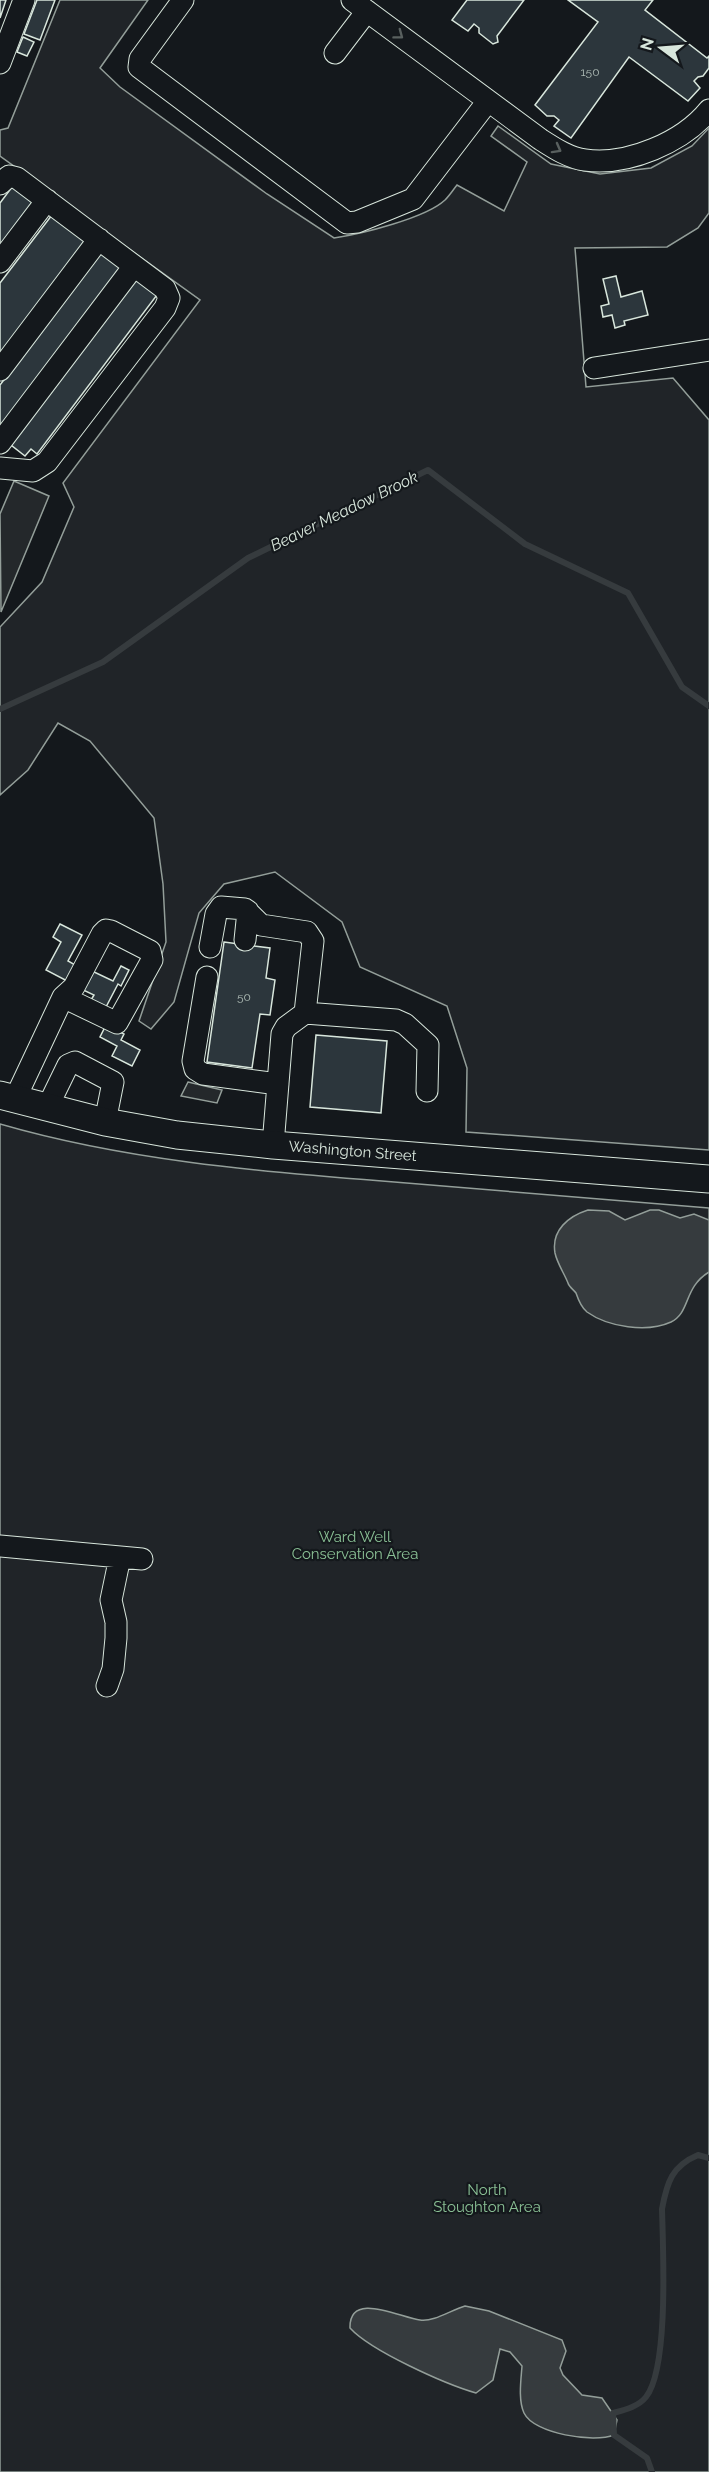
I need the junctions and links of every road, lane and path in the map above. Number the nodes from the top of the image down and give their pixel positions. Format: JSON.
{"nodes":[{"id":1,"x":24,"y":0,"type":"edge"},
{"id":2,"x":183,"y":0,"type":"edge"},
{"id":3,"x":360,"y":6,"type":"edge"},
{"id":4,"x":335,"y":53,"type":"dead end"},
{"id":5,"x":0,"y":63,"type":"edge"},
{"id":6,"x":488,"y":101,"type":"junction"},
{"id":7,"x":709,"y":110,"type":"edge"},
{"id":8,"x":0,"y":184,"type":"edge"},
{"id":9,"x":47,"y":200,"type":"junction"},
{"id":10,"x":99,"y":239,"type":"junction"},
{"id":11,"x":0,"y":262,"type":"edge"},
{"id":12,"x":134,"y":266,"type":"junction"},
{"id":13,"x":709,"y":350,"type":"edge"},
{"id":14,"x":594,"y":368,"type":"dead end"},
{"id":15,"x":0,"y":370,"type":"edge"},
{"id":16,"x":0,"y":443,"type":"edge"},
{"id":17,"x":0,"y":468,"type":"edge"},
{"id":18,"x":248,"y":911,"type":"junction"},
{"id":19,"x":245,"y":940,"type":"dead end"},
{"id":20,"x":210,"y":947,"type":"dead end"},
{"id":21,"x":207,"y":977,"type":"dead end"},
{"id":22,"x":63,"y":997,"type":"junction"},
{"id":23,"x":305,"y":1013,"type":"junction"},
{"id":24,"x":278,"y":1084,"type":"junction"},
{"id":25,"x":427,"y":1091,"type":"dead end"},
{"id":26,"x":7,"y":1097,"type":"edge"},
{"id":27,"x":47,"y":1108,"type":"junction"},
{"id":28,"x":105,"y":1122,"type":"junction"},
{"id":29,"x":273,"y":1145,"type":"junction"},
{"id":30,"x":709,"y":1179,"type":"edge"},
{"id":31,"x":0,"y":1546,"type":"edge"},
{"id":32,"x":120,"y":1557,"type":"junction"},
{"id":33,"x":142,"y":1559,"type":"dead end"},
{"id":34,"x":107,"y":1686,"type":"dead end"}],
"edges":[{"from":1,"to":5,"type":"street"},
{"from":2,"to":6,"type":"street"},
{"from":3,"to":4,"type":"street"},
{"from":3,"to":6,"type":"street","one_way":true},
{"from":6,"to":7,"type":"street","one_way":true},
{"from":8,"to":9,"type":"street"},
{"from":9,"to":10,"type":"street"},
{"from":9,"to":11,"type":"street"},
{"from":10,"to":12,"type":"street"},
{"from":10,"to":15,"type":"street"},
{"from":12,"to":16,"type":"street"},
{"from":12,"to":17,"type":"street"},
{"from":13,"to":14,"type":"street"},
{"from":18,"to":19,"type":"street"},
{"from":18,"to":20,"type":"street"},
{"from":18,"to":23,"type":"street"},
{"from":21,"to":24,"type":"street"},
{"from":22,"to":22,"type":"street"},
{"from":22,"to":26,"type":"street"},
{"from":23,"to":24,"type":"street"},
{"from":23,"to":25,"type":"street"},
{"from":24,"to":29,"type":"street"},
{"from":26,"to":27,"type":"main road","name":"Washington Street"},
{"from":27,"to":28,"type":"main road","name":"Washington Street"},
{"from":27,"to":28,"type":"street"},
{"from":28,"to":29,"type":"main road","name":"Washington Street"},
{"from":29,"to":30,"type":"main road","name":"Washington Street"},
{"from":31,"to":32,"type":"street"},
{"from":32,"to":33,"type":"street"},
{"from":32,"to":34,"type":"street"}]}
